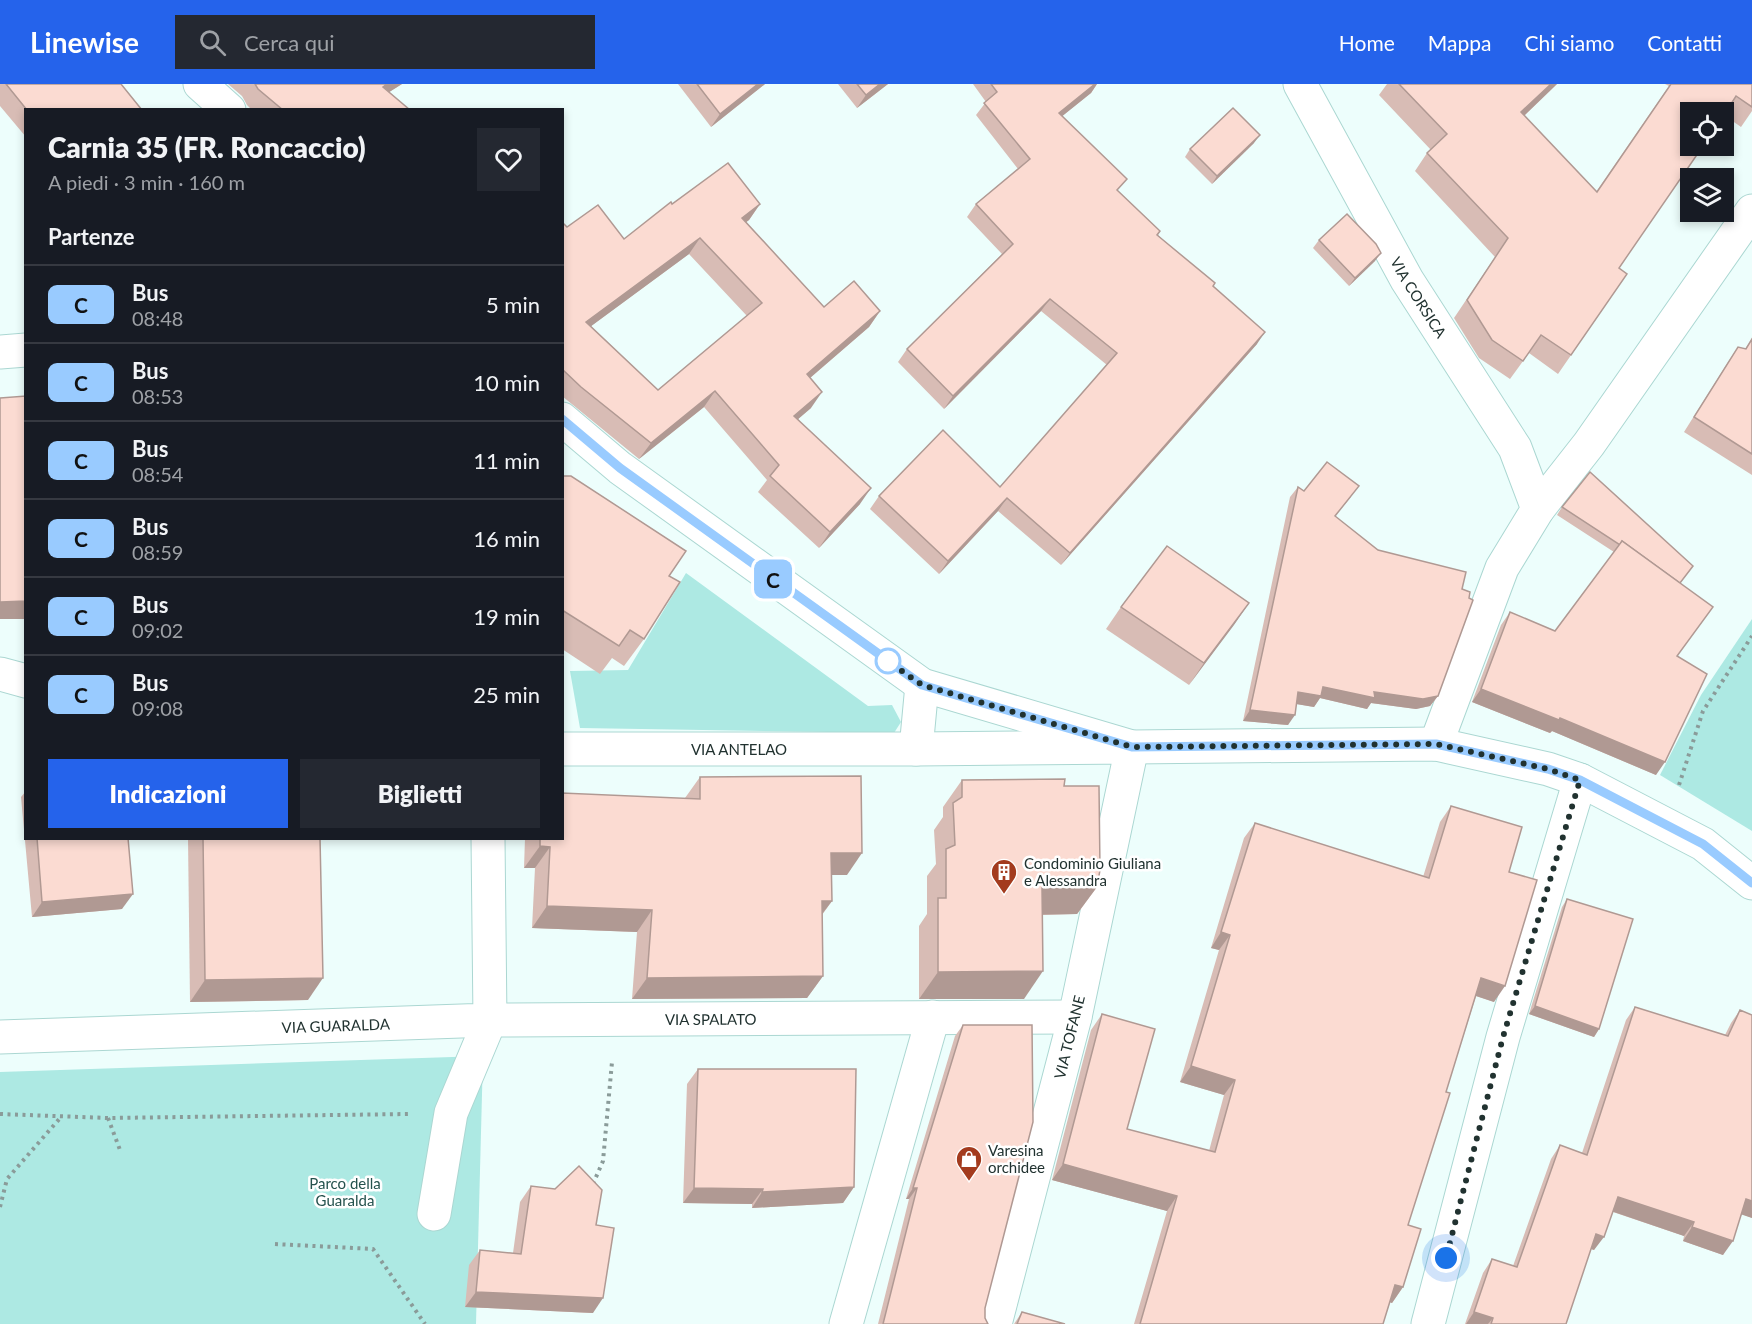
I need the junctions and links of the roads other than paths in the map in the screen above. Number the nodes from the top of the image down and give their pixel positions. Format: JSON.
{"nodes":[{"id":1,"x":200,"y":84,"type":"edge"},
{"id":2,"x":1300,"y":84,"type":"edge"},
{"id":3,"x":227,"y":108,"type":"edge"},
{"id":4,"x":1752,"y":211,"type":"edge"},
{"id":5,"x":24,"y":350,"type":"edge"},
{"id":6,"x":0,"y":352,"type":"edge"},
{"id":7,"x":564,"y":421,"type":"edge"},
{"id":8,"x":1538,"y":509,"type":"junction"},
{"id":9,"x":0,"y":674,"type":"edge"},
{"id":10,"x":24,"y":680,"type":"edge"},
{"id":11,"x":922,"y":685,"type":"junction"},
{"id":12,"x":1436,"y":744,"type":"junction"},
{"id":13,"x":1132,"y":747,"type":"junction"},
{"id":14,"x":564,"y":748,"type":"edge"},
{"id":15,"x":916,"y":749,"type":"junction"},
{"id":16,"x":1580,"y":780,"type":"junction"},
{"id":17,"x":488,"y":840,"type":"edge"},
{"id":18,"x":1752,"y":883,"type":"edge"},
{"id":19,"x":933,"y":1017,"type":"junction"},
{"id":20,"x":1075,"y":1017,"type":"junction"},
{"id":21,"x":489,"y":1020,"type":"junction"},
{"id":22,"x":0,"y":1037,"type":"edge"},
{"id":23,"x":434,"y":1214,"type":"dead end"},
{"id":24,"x":846,"y":1324,"type":"edge"},
{"id":25,"x":995,"y":1324,"type":"edge"},
{"id":26,"x":1428,"y":1324,"type":"edge"}],
"edges":[{"from":1,"to":3,"type":"street"},
{"from":2,"to":8,"type":"street","name":"VIA CORSICA"},
{"from":4,"to":8,"type":"street"},
{"from":5,"to":6,"type":"street"},
{"from":7,"to":11,"type":"street"},
{"from":8,"to":12,"type":"street"},
{"from":9,"to":10,"type":"street"},
{"from":11,"to":13,"type":"street"},
{"from":11,"to":15,"type":"street"},
{"from":12,"to":13,"type":"street","name":"VIA ANTELAO"},
{"from":12,"to":16,"type":"street","name":"VIA ANTELAO"},
{"from":13,"to":15,"type":"street","name":"VIA ANTELAO"},
{"from":13,"to":20,"type":"street","name":"VIA TOFANE"},
{"from":14,"to":15,"type":"street","name":"VIA ANTELAO"},
{"from":16,"to":18,"type":"street","name":"VIA ANTELAO"},
{"from":16,"to":26,"type":"street"},
{"from":17,"to":21,"type":"street"},
{"from":19,"to":20,"type":"street","name":"VIA SPALATO"},
{"from":19,"to":21,"type":"street","name":"VIA SPALATO"},
{"from":19,"to":24,"type":"street"},
{"from":20,"to":25,"type":"street","name":"VIA TOFANE"},
{"from":21,"to":22,"type":"street","name":"VIA GUARALDA"},
{"from":21,"to":23,"type":"street"}]}
